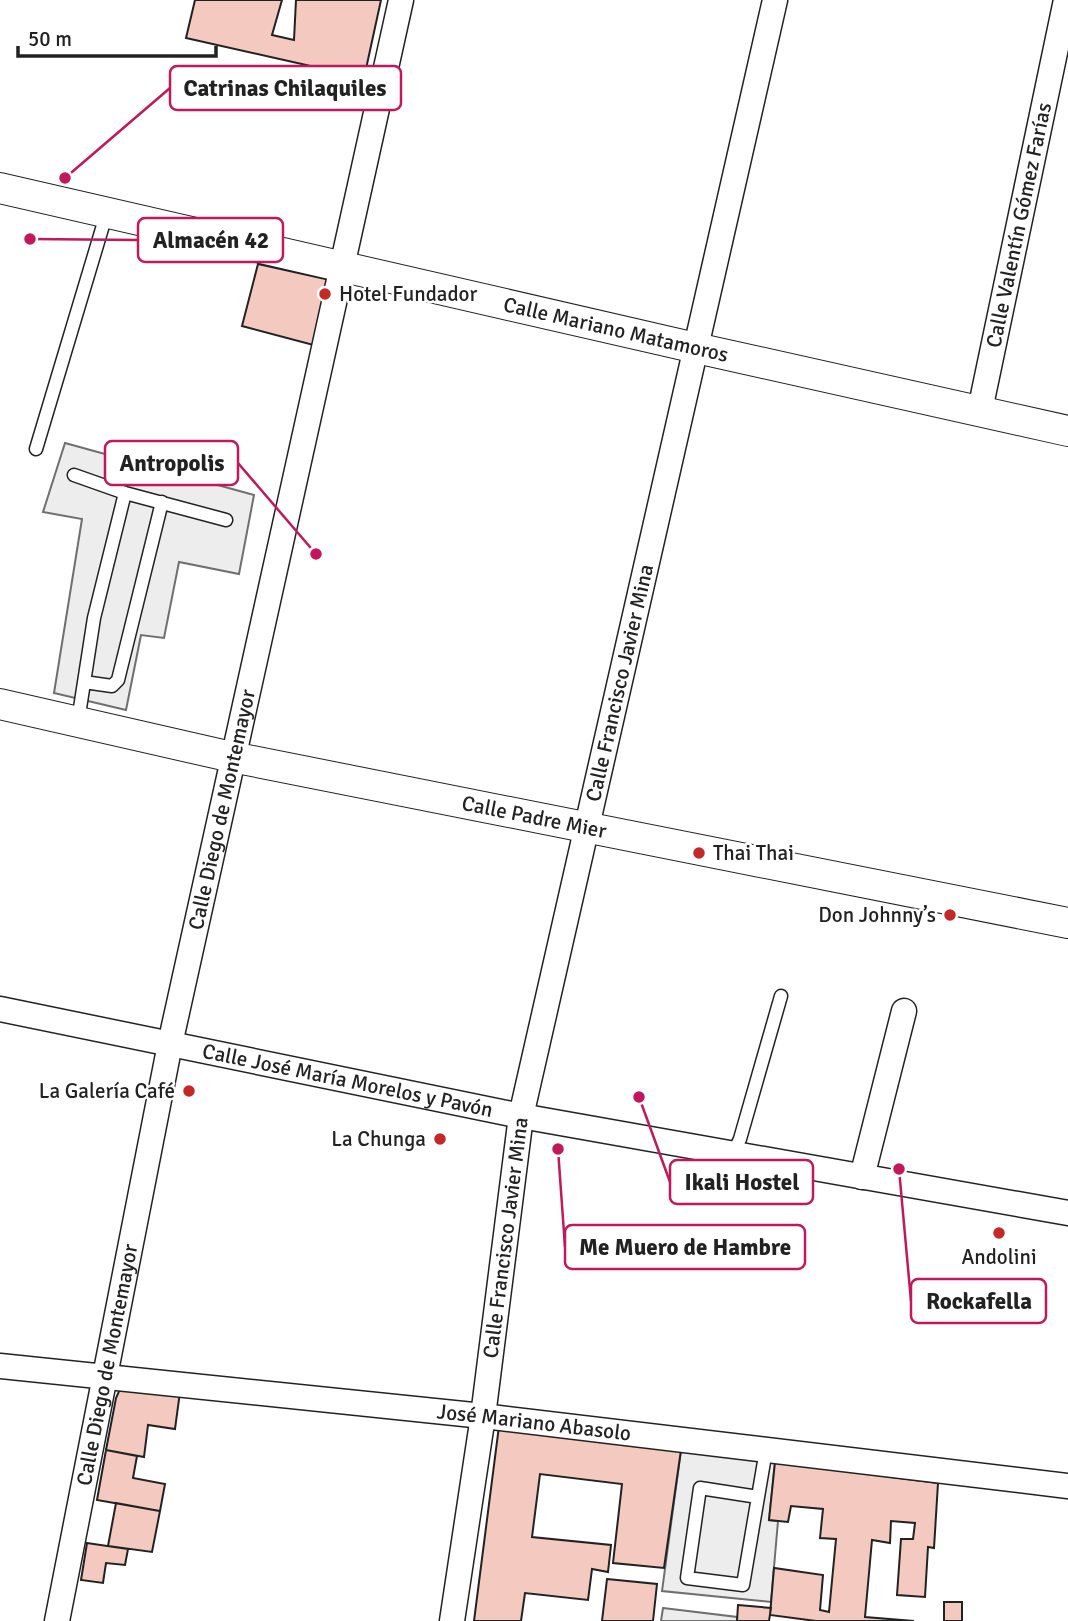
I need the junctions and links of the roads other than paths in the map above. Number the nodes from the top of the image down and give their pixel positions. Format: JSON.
{"nodes":[{"id":1,"x":401,"y":0,"type":"edge"},
{"id":2,"x":775,"y":0,"type":"edge"},
{"id":3,"x":1066,"y":0,"type":"edge"},
{"id":4,"x":0,"y":188,"type":"edge"},
{"id":5,"x":107,"y":212,"type":"junction"},
{"id":6,"x":341,"y":266,"type":"junction"},
{"id":7,"x":696,"y":348,"type":"junction"},
{"id":8,"x":980,"y":410,"type":"junction"},
{"id":9,"x":1068,"y":431,"type":"edge"},
{"id":10,"x":36,"y":449,"type":"dead end"},
{"id":11,"x":74,"y":475,"type":"dead end"},
{"id":12,"x":125,"y":493,"type":"junction"},
{"id":13,"x":162,"y":502,"type":"junction"},
{"id":14,"x":226,"y":520,"type":"dead end"},
{"id":15,"x":84,"y":682,"type":"junction"},
{"id":16,"x":0,"y":704,"type":"edge"},
{"id":17,"x":78,"y":720,"type":"junction"},
{"id":18,"x":232,"y":757,"type":"junction"},
{"id":19,"x":586,"y":826,"type":"junction"},
{"id":20,"x":1068,"y":923,"type":"edge"},
{"id":21,"x":781,"y":996,"type":"dead end"},
{"id":22,"x":0,"y":1009,"type":"edge"},
{"id":23,"x":904,"y":1011,"type":"dead end"},
{"id":24,"x":170,"y":1044,"type":"junction"},
{"id":25,"x":521,"y":1116,"type":"junction"},
{"id":26,"x":733,"y":1154,"type":"junction"},
{"id":27,"x":862,"y":1177,"type":"junction"},
{"id":28,"x":1068,"y":1213,"type":"edge"},
{"id":29,"x":0,"y":1366,"type":"edge"},
{"id":30,"x":106,"y":1377,"type":"junction"},
{"id":31,"x":483,"y":1416,"type":"junction"},
{"id":32,"x":766,"y":1450,"type":"junction"},
{"id":33,"x":1068,"y":1486,"type":"edge"},
{"id":34,"x":758,"y":1497,"type":"junction"},
{"id":35,"x":57,"y":1621,"type":"edge"},
{"id":36,"x":452,"y":1621,"type":"edge"}],
"edges":[{"from":1,"to":6,"type":"street","name":"Calle Diego de Montemayor"},
{"from":2,"to":7,"type":"street","name":"Calle Francisco Javier Mina"},
{"from":3,"to":8,"type":"street","name":"Calle Valentín Gómez Farías"},
{"from":4,"to":5,"type":"street","name":"Calle Mariano Matamoros"},
{"from":5,"to":6,"type":"street","name":"Calle Mariano Matamoros"},
{"from":5,"to":10,"type":"lane"},
{"from":6,"to":7,"type":"street","name":"Calle Mariano Matamoros"},
{"from":6,"to":18,"type":"street","name":"Calle Diego de Montemayor"},
{"from":7,"to":8,"type":"street","name":"Calle Mariano Matamoros"},
{"from":7,"to":19,"type":"street","name":"Calle Francisco Javier Mina"},
{"from":8,"to":9,"type":"street","name":"Calle Mariano Matamoros"},
{"from":11,"to":12,"type":"lane"},
{"from":12,"to":13,"type":"lane"},
{"from":12,"to":15,"type":"lane"},
{"from":13,"to":14,"type":"lane"},
{"from":13,"to":15,"type":"lane"},
{"from":15,"to":17,"type":"lane"},
{"from":16,"to":17,"type":"street","name":"Calle Padre Mier"},
{"from":17,"to":18,"type":"street","name":"Calle Padre Mier"},
{"from":18,"to":19,"type":"street","name":"Calle Padre Mier"},
{"from":18,"to":24,"type":"street","name":"Calle Diego de Montemayor"},
{"from":19,"to":20,"type":"street","name":"Calle Padre Mier"},
{"from":19,"to":25,"type":"street","name":"Calle Francisco Javier Mina"},
{"from":21,"to":26,"type":"lane"},
{"from":22,"to":24,"type":"street","name":"Calle José María Morelos y Pavón"},
{"from":23,"to":27,"type":"street"},
{"from":24,"to":25,"type":"street","name":"Calle José María Morelos y Pavón"},
{"from":24,"to":30,"type":"street","name":"Calle Diego de Montemayor"},
{"from":25,"to":26,"type":"street","name":"Calle José María Morelos y Pavón"},
{"from":25,"to":31,"type":"street","name":"Calle Francisco Javier Mina"},
{"from":26,"to":27,"type":"street","name":"Calle José María Morelos y Pavón"},
{"from":27,"to":28,"type":"street","name":"Calle José María Morelos y Pavón"},
{"from":29,"to":30,"type":"street","name":"José Mariano Abasolo"},
{"from":30,"to":31,"type":"street","name":"José Mariano Abasolo"},
{"from":30,"to":35,"type":"street","name":"Calle Diego de Montemayor"},
{"from":31,"to":32,"type":"street","name":"José Mariano Abasolo"},
{"from":31,"to":36,"type":"street","name":"Calle Francisco Javier Mina"},
{"from":32,"to":33,"type":"street","name":"José Mariano Abasolo"},
{"from":32,"to":34,"type":"lane"},
{"from":34,"to":34,"type":"lane"}]}
